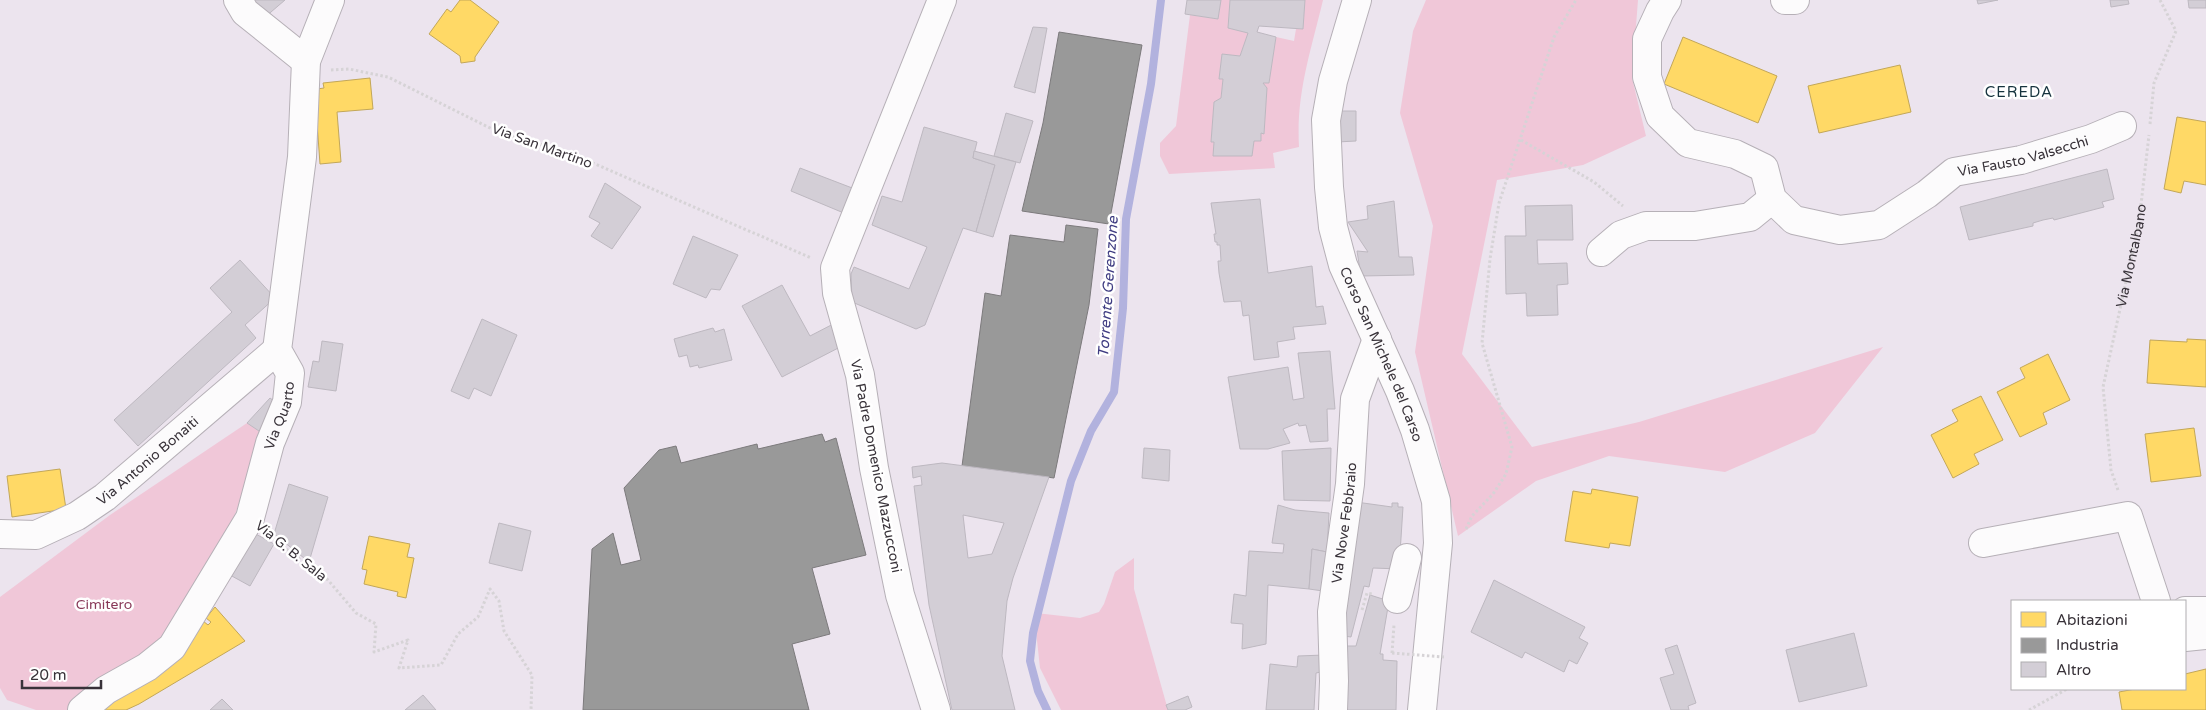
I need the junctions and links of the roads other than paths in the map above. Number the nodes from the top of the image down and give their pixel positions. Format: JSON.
{"nodes":[{"id":1,"x":238,"y":0,"type":"edge"},
{"id":2,"x":330,"y":0,"type":"edge"},
{"id":3,"x":942,"y":0,"type":"edge"},
{"id":4,"x":1357,"y":0,"type":"edge"},
{"id":5,"x":1667,"y":0,"type":"edge"},
{"id":6,"x":1785,"y":0,"type":"edge"},
{"id":7,"x":1795,"y":0,"type":"edge"},
{"id":8,"x":306,"y":61,"type":"junction"},
{"id":9,"x":2122,"y":126,"type":"dead end"},
{"id":10,"x":1772,"y":199,"type":"junction"},
{"id":11,"x":1601,"y":252,"type":"dead end"},
{"id":12,"x":1377,"y":339,"type":"junction"},
{"id":13,"x":277,"y":350,"type":"junction"},
{"id":14,"x":0,"y":534,"type":"edge"},
{"id":15,"x":1983,"y":543,"type":"dead end"},
{"id":16,"x":1407,"y":558,"type":"dead end"},
{"id":17,"x":1397,"y":600,"type":"road end"},
{"id":18,"x":2155,"y":600,"type":"edge"},
{"id":19,"x":2186,"y":611,"type":"edge"},
{"id":20,"x":2206,"y":611,"type":"edge"},
{"id":21,"x":2206,"y":635,"type":"edge"},
{"id":22,"x":2186,"y":637,"type":"edge"},
{"id":23,"x":82,"y":710,"type":"edge"},
{"id":24,"x":936,"y":710,"type":"edge"},
{"id":25,"x":1333,"y":710,"type":"edge"},
{"id":26,"x":1422,"y":710,"type":"edge"}],
"edges":[{"from":1,"to":8,"type":"street"},
{"from":2,"to":8,"type":"street"},
{"from":3,"to":24,"type":"street","name":"Via Padre Domenico Mazzucconi"},
{"from":4,"to":12,"type":"street","name":"Corso San Michele del Carso"},
{"from":5,"to":10,"type":"street"},
{"from":6,"to":7,"type":"street"},
{"from":8,"to":13,"type":"street"},
{"from":9,"to":10,"type":"street","name":"Via Fausto Valsecchi"},
{"from":10,"to":11,"type":"street"},
{"from":12,"to":25,"type":"street","name":"Via Nove Febbraio"},
{"from":12,"to":26,"type":"street","name":"Corso San Michele del Carso"},
{"from":13,"to":14,"type":"street","name":"Via Antonio Bonaiti"},
{"from":13,"to":23,"type":"street","name":"Via Quarto"},
{"from":15,"to":18,"type":"street"},
{"from":16,"to":17,"type":"street"},
{"from":19,"to":20,"type":"street"},
{"from":21,"to":22,"type":"street"}]}
